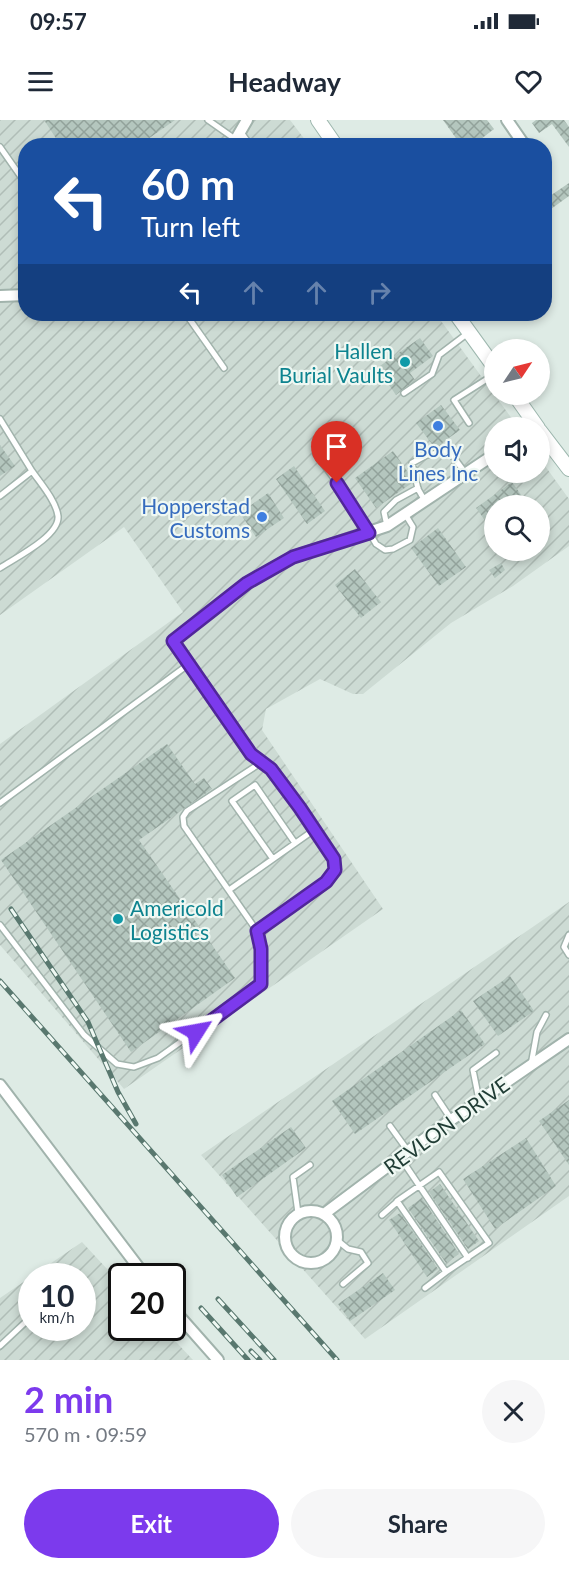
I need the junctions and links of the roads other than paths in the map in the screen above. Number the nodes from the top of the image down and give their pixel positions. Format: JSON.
{"nodes":[{"id":1,"x":208,"y":120,"type":"edge"},
{"id":2,"x":247,"y":120,"type":"edge"},
{"id":3,"x":318,"y":120,"type":"edge"},
{"id":4,"x":507,"y":120,"type":"edge"},
{"id":5,"x":236,"y":138,"type":"edge"},
{"id":6,"x":330,"y":138,"type":"edge"},
{"id":7,"x":519,"y":138,"type":"edge"},
{"id":8,"x":0,"y":147,"type":"edge"},
{"id":9,"x":18,"y":173,"type":"edge"},
{"id":10,"x":18,"y":295,"type":"edge"},
{"id":11,"x":0,"y":296,"type":"edge"},
{"id":12,"x":191,"y":321,"type":"edge"},
{"id":13,"x":461,"y":321,"type":"edge"},
{"id":14,"x":469,"y":332,"type":"junction"},
{"id":15,"x":484,"y":353,"type":"edge"},
{"id":16,"x":224,"y":368,"type":"dead end"},
{"id":17,"x":484,"y":381,"type":"edge"},
{"id":18,"x":404,"y":393,"type":"dead end"},
{"id":19,"x":0,"y":419,"type":"edge"},
{"id":20,"x":469,"y":423,"type":"dead end"},
{"id":21,"x":550,"y":445,"type":"edge"},
{"id":22,"x":316,"y":454,"type":"dead end"},
{"id":23,"x":484,"y":462,"type":"edge"},
{"id":24,"x":569,"y":469,"type":"edge"},
{"id":25,"x":32,"y":471,"type":"junction"},
{"id":26,"x":466,"y":474,"type":"junction"},
{"id":27,"x":418,"y":488,"type":"junction"},
{"id":28,"x":0,"y":496,"type":"edge"},
{"id":29,"x":425,"y":502,"type":"junction"},
{"id":30,"x":405,"y":514,"type":"junction"},
{"id":31,"x":387,"y":526,"type":"junction"},
{"id":32,"x":369,"y":533,"type":"junction"},
{"id":33,"x":0,"y":568,"type":"edge"},
{"id":34,"x":173,"y":641,"type":"joint"},
{"id":35,"x":189,"y":664,"type":"junction"},
{"id":36,"x":262,"y":762,"type":"junction"},
{"id":37,"x":0,"y":803,"type":"edge"},
{"id":38,"x":314,"y":830,"type":"junction"},
{"id":39,"x":295,"y":843,"type":"junction"},
{"id":40,"x":273,"y":859,"type":"junction"},
{"id":41,"x":229,"y":890,"type":"junction"},
{"id":42,"x":0,"y":925,"type":"edge"},
{"id":43,"x":257,"y":931,"type":"junction"},
{"id":44,"x":569,"y":935,"type":"edge"},
{"id":45,"x":569,"y":955,"type":"edge"},
{"id":46,"x":546,"y":1015,"type":"dead end"},
{"id":47,"x":569,"y":1039,"type":"edge"},
{"id":48,"x":496,"y":1053,"type":"dead end"},
{"id":49,"x":531,"y":1065,"type":"junction"},
{"id":50,"x":0,"y":1085,"type":"edge"},
{"id":51,"x":435,"y":1095,"type":"dead end"},
{"id":52,"x":479,"y":1101,"type":"junction"},
{"id":53,"x":452,"y":1119,"type":"junction"},
{"id":54,"x":390,"y":1126,"type":"dead end"},
{"id":55,"x":404,"y":1154,"type":"junction"},
{"id":56,"x":310,"y":1165,"type":"dead end"},
{"id":57,"x":419,"y":1186,"type":"junction"},
{"id":58,"x":398,"y":1201,"type":"junction"},
{"id":59,"x":298,"y":1213,"type":"junction"},
{"id":60,"x":324,"y":1214,"type":"junction"},
{"id":61,"x":382,"y":1215,"type":"dead end"},
{"id":62,"x":337,"y":1240,"type":"junction"},
{"id":63,"x":468,"y":1258,"type":"junction"},
{"id":64,"x":135,"y":1263,"type":"edge"},
{"id":65,"x":446,"y":1272,"type":"junction"},
{"id":66,"x":343,"y":1284,"type":"dead end"},
{"id":67,"x":425,"y":1288,"type":"dead end"},
{"id":68,"x":186,"y":1324,"type":"edge"},
{"id":69,"x":18,"y":1329,"type":"edge"},
{"id":70,"x":0,"y":1346,"type":"edge"},
{"id":71,"x":218,"y":1360,"type":"edge"}],
"edges":[{"from":1,"to":5,"type":"lane"},
{"from":2,"to":5,"type":"street"},
{"from":3,"to":6,"type":"main road"},
{"from":4,"to":7,"type":"street"},
{"from":8,"to":9,"type":"lane"},
{"from":10,"to":11,"type":"street"},
{"from":12,"to":16,"type":"lane"},
{"from":13,"to":14,"type":"main road"},
{"from":14,"to":15,"type":"main road"},
{"from":14,"to":18,"type":"lane"},
{"from":17,"to":20,"type":"lane"},
{"from":19,"to":25,"type":"lane"},
{"from":21,"to":24,"type":"main road"},
{"from":22,"to":32,"type":"lane"},
{"from":23,"to":26,"type":"street"},
{"from":25,"to":28,"type":"lane"},
{"from":25,"to":33,"type":"lane"},
{"from":26,"to":27,"type":"lane"},
{"from":26,"to":29,"type":"street"},
{"from":27,"to":29,"type":"lane"},
{"from":27,"to":31,"type":"lane"},
{"from":29,"to":30,"type":"street"},
{"from":30,"to":31,"type":"street"},
{"from":30,"to":32,"type":"lane"},
{"from":31,"to":32,"type":"street"},
{"from":32,"to":34,"type":"street"},
{"from":34,"to":35,"type":"lane"},
{"from":35,"to":36,"type":"lane"},
{"from":35,"to":37,"type":"lane"},
{"from":36,"to":38,"type":"lane"},
{"from":36,"to":41,"type":"lane"},
{"from":38,"to":39,"type":"lane"},
{"from":38,"to":43,"type":"lane"},
{"from":39,"to":40,"type":"lane"},
{"from":39,"to":40,"type":"lane"},
{"from":40,"to":41,"type":"lane"},
{"from":41,"to":43,"type":"lane"},
{"from":42,"to":43,"type":"lane"},
{"from":44,"to":45,"type":"lane"},
{"from":46,"to":49,"type":"lane"},
{"from":47,"to":49,"type":"street","name":"REVLON DRIVE"},
{"from":48,"to":52,"type":"lane"},
{"from":49,"to":52,"type":"street","name":"REVLON DRIVE"},
{"from":50,"to":64,"type":"street"},
{"from":51,"to":53,"type":"lane"},
{"from":52,"to":53,"type":"street","name":"REVLON DRIVE"},
{"from":53,"to":55,"type":"street","name":"REVLON DRIVE"},
{"from":54,"to":55,"type":"lane"},
{"from":55,"to":57,"type":"lane"},
{"from":55,"to":60,"type":"street","name":"REVLON DRIVE"},
{"from":56,"to":59,"type":"lane"},
{"from":57,"to":58,"type":"lane"},
{"from":57,"to":63,"type":"lane"},
{"from":57,"to":63,"type":"lane"},
{"from":58,"to":61,"type":"lane"},
{"from":58,"to":65,"type":"lane"},
{"from":59,"to":60,"type":"street"},
{"from":59,"to":62,"type":"street"},
{"from":60,"to":62,"type":"street"},
{"from":62,"to":66,"type":"lane"},
{"from":63,"to":65,"type":"lane"},
{"from":65,"to":67,"type":"lane"},
{"from":68,"to":71,"type":"street"},
{"from":69,"to":70,"type":"lane"}]}
